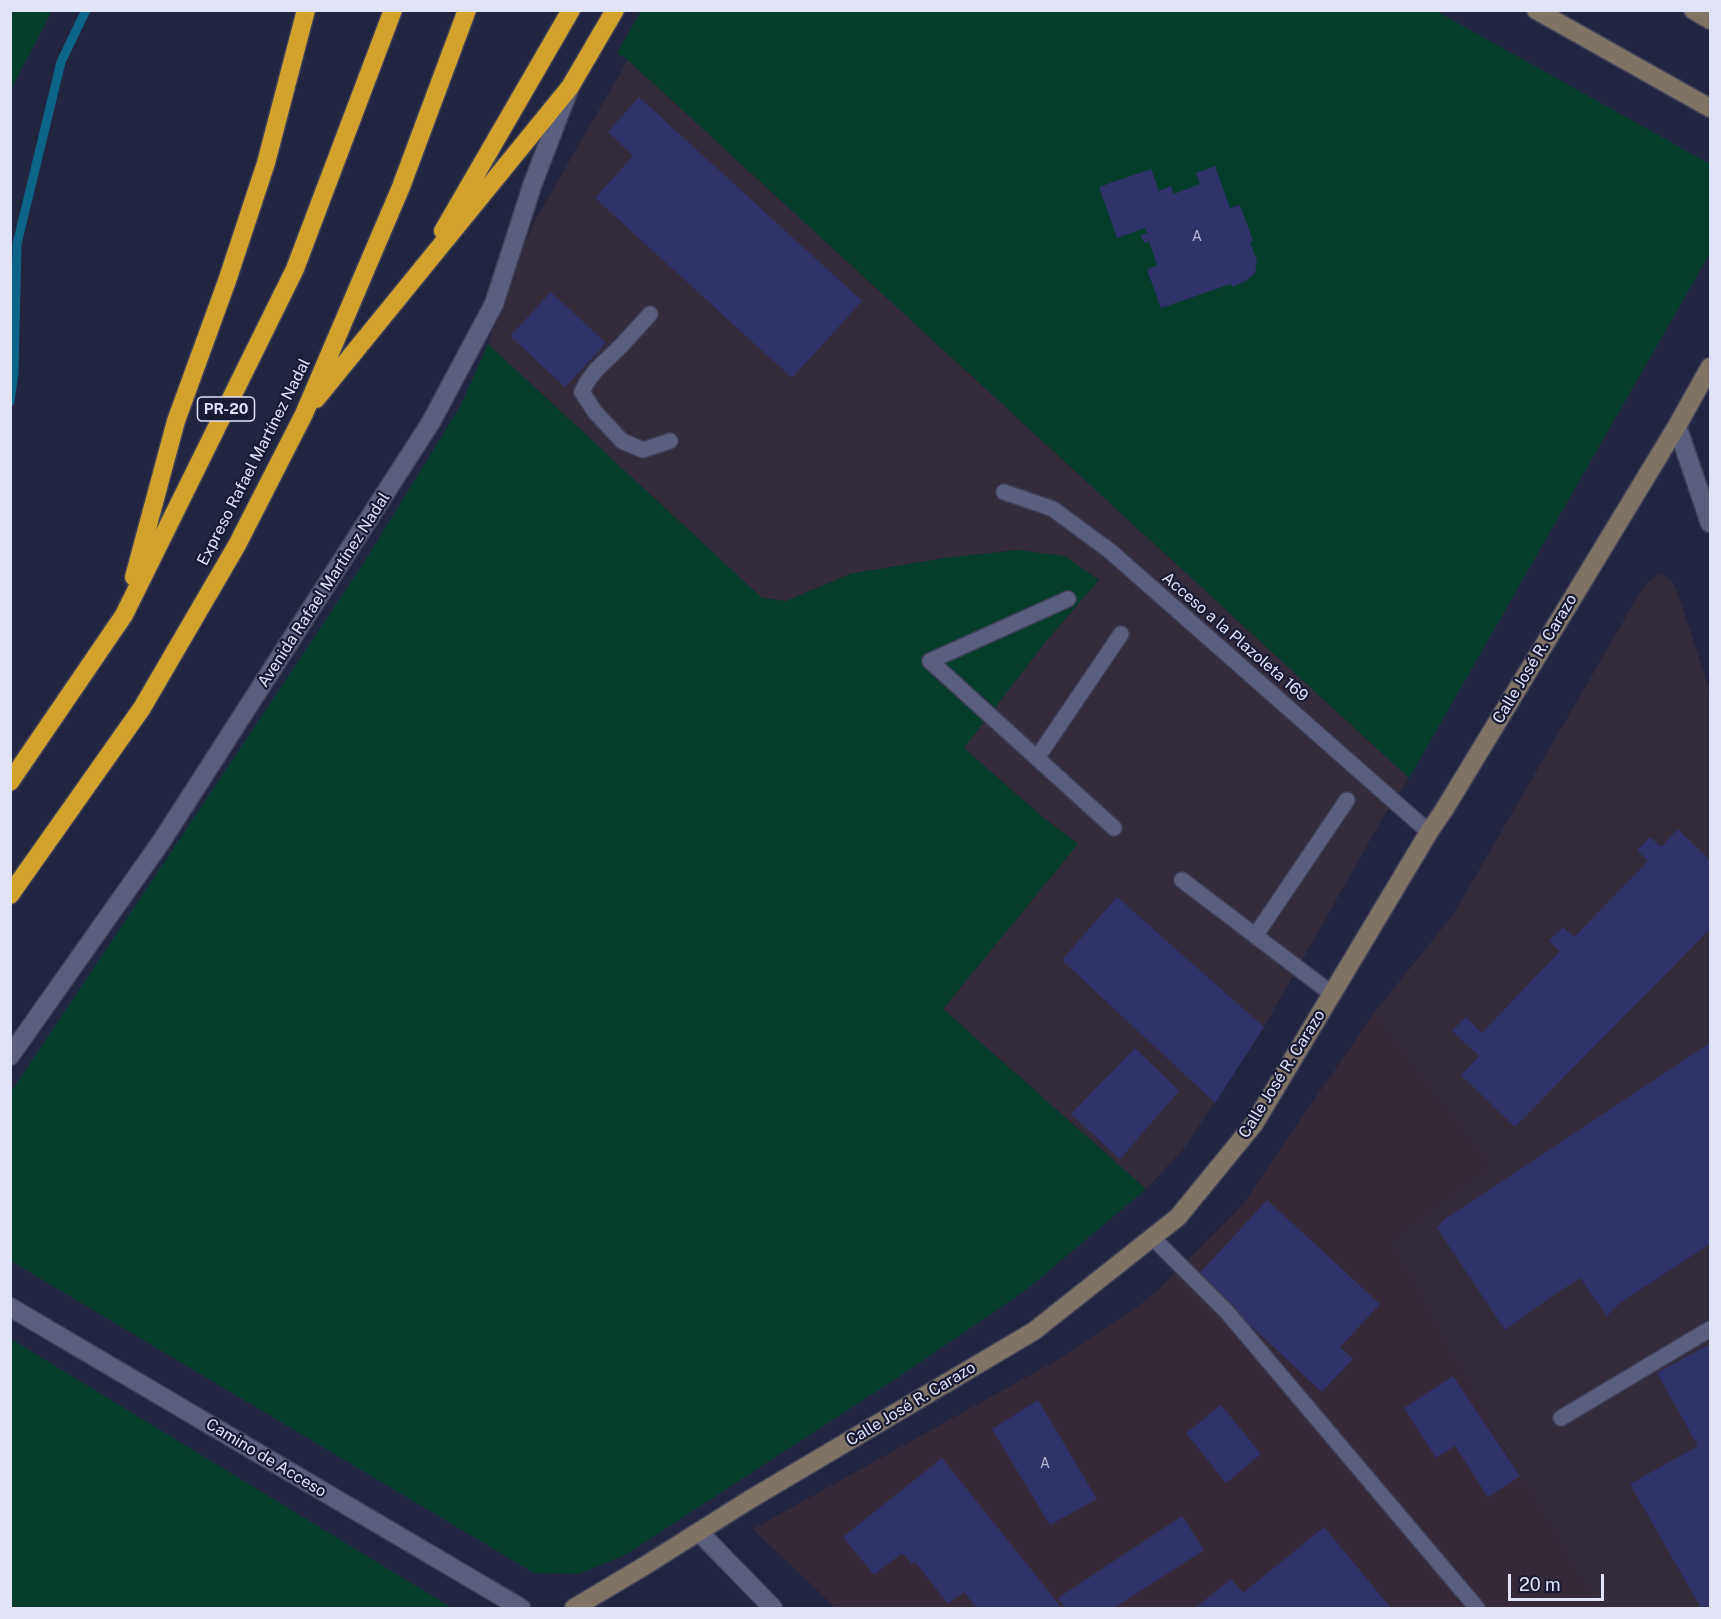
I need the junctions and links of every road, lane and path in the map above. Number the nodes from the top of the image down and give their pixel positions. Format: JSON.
{"nodes":[{"id":1,"x":306,"y":10,"type":"edge"},
{"id":2,"x":393,"y":10,"type":"edge"},
{"id":3,"x":467,"y":10,"type":"edge"},
{"id":4,"x":571,"y":10,"type":"edge"},
{"id":5,"x":615,"y":10,"type":"edge"},
{"id":6,"x":1536,"y":10,"type":"edge"},
{"id":7,"x":1694,"y":10,"type":"edge"},
{"id":8,"x":1710,"y":20,"type":"edge"},
{"id":9,"x":570,"y":87,"type":"junction"},
{"id":10,"x":1710,"y":108,"type":"edge"},
{"id":11,"x":413,"y":282,"type":"junction"},
{"id":12,"x":650,"y":314,"type":"dead end"},
{"id":13,"x":1710,"y":367,"type":"edge"},
{"id":14,"x":304,"y":414,"type":"junction"},
{"id":15,"x":1677,"y":426,"type":"junction"},
{"id":16,"x":670,"y":441,"type":"dead end"},
{"id":17,"x":1004,"y":492,"type":"dead end"},
{"id":18,"x":1710,"y":524,"type":"edge"},
{"id":19,"x":1068,"y":599,"type":"dead end"},
{"id":20,"x":124,"y":615,"type":"junction"},
{"id":21,"x":1121,"y":634,"type":"dead end"},
{"id":22,"x":1037,"y":758,"type":"junction"},
{"id":23,"x":10,"y":782,"type":"edge"},
{"id":24,"x":1347,"y":800,"type":"dead end"},
{"id":25,"x":1114,"y":828,"type":"dead end"},
{"id":26,"x":1429,"y":832,"type":"junction"},
{"id":27,"x":1182,"y":880,"type":"dead end"},
{"id":28,"x":10,"y":895,"type":"edge"},
{"id":29,"x":1255,"y":936,"type":"junction"},
{"id":30,"x":1332,"y":994,"type":"junction"},
{"id":31,"x":10,"y":1056,"type":"edge"},
{"id":32,"x":1153,"y":1238,"type":"junction"},
{"id":33,"x":10,"y":1307,"type":"edge"},
{"id":34,"x":1710,"y":1329,"type":"edge"},
{"id":35,"x":1561,"y":1418,"type":"dead end"},
{"id":36,"x":699,"y":1532,"type":"junction"},
{"id":37,"x":521,"y":1608,"type":"edge"},
{"id":38,"x":574,"y":1608,"type":"edge"},
{"id":39,"x":773,"y":1608,"type":"edge"},
{"id":40,"x":1477,"y":1608,"type":"edge"}],
"edges":[{"from":1,"to":20,"type":"highway"},
{"from":2,"to":20,"type":"highway","number":"PR-20"},
{"from":3,"to":14,"type":"highway","name":"Expreso Rafael Martínez Nadal"},
{"from":4,"to":11,"type":"highway"},
{"from":5,"to":9,"type":"highway"},
{"from":6,"to":10,"type":"street"},
{"from":7,"to":8,"type":"street"},
{"from":9,"to":11,"type":"highway"},
{"from":9,"to":31,"type":"street","name":"Avenida Rafael Martínez Nadal"},
{"from":11,"to":14,"type":"highway"},
{"from":12,"to":16,"type":"lane"},
{"from":13,"to":15,"type":"street","name":"Calle José R. Carazo"},
{"from":14,"to":28,"type":"highway","name":"Expreso Rafael Martínez Nadal"},
{"from":15,"to":18,"type":"street"},
{"from":15,"to":26,"type":"street","name":"Calle José R. Carazo"},
{"from":17,"to":26,"type":"lane","name":"Acceso a la Plazoleta 169"},
{"from":19,"to":22,"type":"lane"},
{"from":20,"to":23,"type":"highway","number":"PR-20"},
{"from":21,"to":22,"type":"lane"},
{"from":22,"to":25,"type":"lane"},
{"from":24,"to":29,"type":"lane"},
{"from":26,"to":30,"type":"street","name":"Calle José R. Carazo"},
{"from":27,"to":29,"type":"lane"},
{"from":29,"to":30,"type":"lane"},
{"from":30,"to":32,"type":"street","name":"Calle José R. Carazo"},
{"from":32,"to":36,"type":"street","name":"Calle José R. Carazo"},
{"from":32,"to":40,"type":"lane"},
{"from":33,"to":37,"type":"street","name":"Camino de Acceso"},
{"from":34,"to":35,"type":"lane"},
{"from":36,"to":38,"type":"street","name":"Calle José R. Carazo"},
{"from":36,"to":39,"type":"street"}]}
